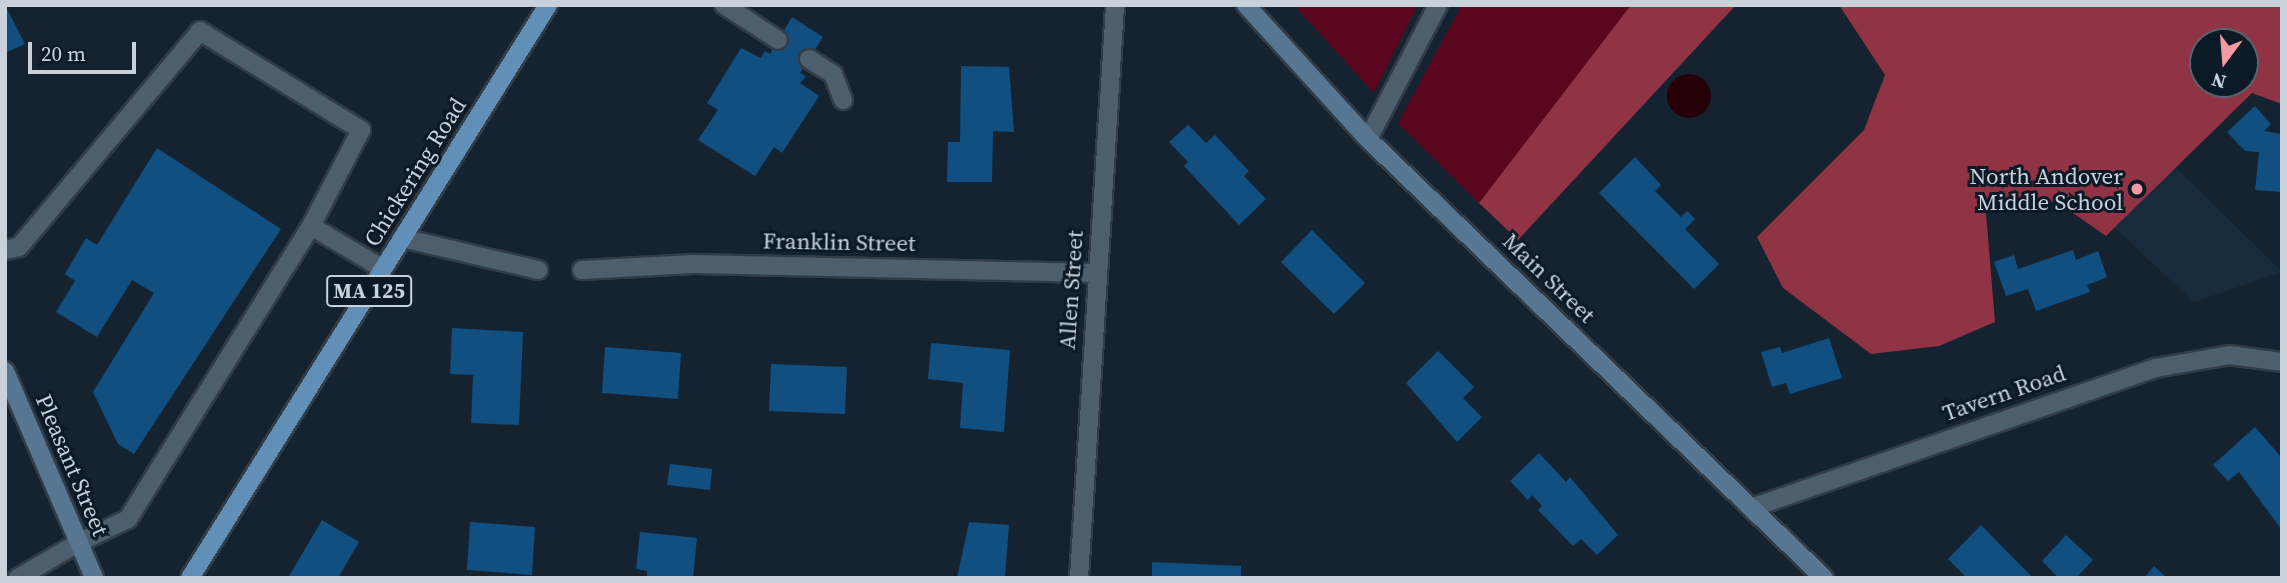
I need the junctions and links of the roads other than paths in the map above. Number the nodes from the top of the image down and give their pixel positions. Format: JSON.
{"nodes":[{"id":1,"x":548,"y":5,"type":"edge"},
{"id":2,"x":724,"y":5,"type":"edge"},
{"id":3,"x":1115,"y":5,"type":"edge"},
{"id":4,"x":1246,"y":5,"type":"edge"},
{"id":5,"x":1438,"y":5,"type":"edge"},
{"id":6,"x":778,"y":40,"type":"dead end"},
{"id":7,"x":809,"y":59,"type":"dead end"},
{"id":8,"x":844,"y":100,"type":"dead end"},
{"id":9,"x":1368,"y":139,"type":"junction"},
{"id":10,"x":311,"y":226,"type":"junction"},
{"id":11,"x":402,"y":239,"type":"junction"},
{"id":12,"x":5,"y":250,"type":"edge"},
{"id":13,"x":383,"y":269,"type":"junction"},
{"id":14,"x":538,"y":270,"type":"dead end"},
{"id":15,"x":582,"y":270,"type":"dead end"},
{"id":16,"x":1096,"y":273,"type":"junction"},
{"id":17,"x":2279,"y":360,"type":"edge"},
{"id":18,"x":5,"y":370,"type":"edge"},
{"id":19,"x":1754,"y":507,"type":"junction"},
{"id":20,"x":78,"y":543,"type":"junction"},
{"id":21,"x":18,"y":578,"type":"edge"},
{"id":22,"x":94,"y":578,"type":"edge"},
{"id":23,"x":190,"y":578,"type":"edge"},
{"id":24,"x":1079,"y":578,"type":"edge"},
{"id":25,"x":1824,"y":578,"type":"edge"}],
"edges":[{"from":1,"to":11,"type":"main road","name":"Chickering Road","number":"MA 125"},
{"from":2,"to":6,"type":"street"},
{"from":3,"to":16,"type":"street","name":"Allen Street"},
{"from":4,"to":9,"type":"main road","name":"Main Street"},
{"from":5,"to":9,"type":"street"},
{"from":7,"to":8,"type":"street"},
{"from":9,"to":19,"type":"main road","name":"Main Street"},
{"from":10,"to":12,"type":"street"},
{"from":10,"to":13,"type":"street"},
{"from":10,"to":20,"type":"street"},
{"from":11,"to":13,"type":"main road","name":"Chickering Road","number":"MA 125"},
{"from":11,"to":14,"type":"street"},
{"from":13,"to":23,"type":"main road","name":"Chickering Road","number":"MA 125"},
{"from":15,"to":16,"type":"street","name":"Franklin Street"},
{"from":16,"to":24,"type":"street","name":"Allen Street"},
{"from":17,"to":19,"type":"street","name":"Tavern Road"},
{"from":18,"to":20,"type":"main road","name":"Pleasant Street"},
{"from":19,"to":25,"type":"main road","name":"Main Street"},
{"from":20,"to":21,"type":"street"},
{"from":20,"to":22,"type":"main road","name":"Pleasant Street"}]}
